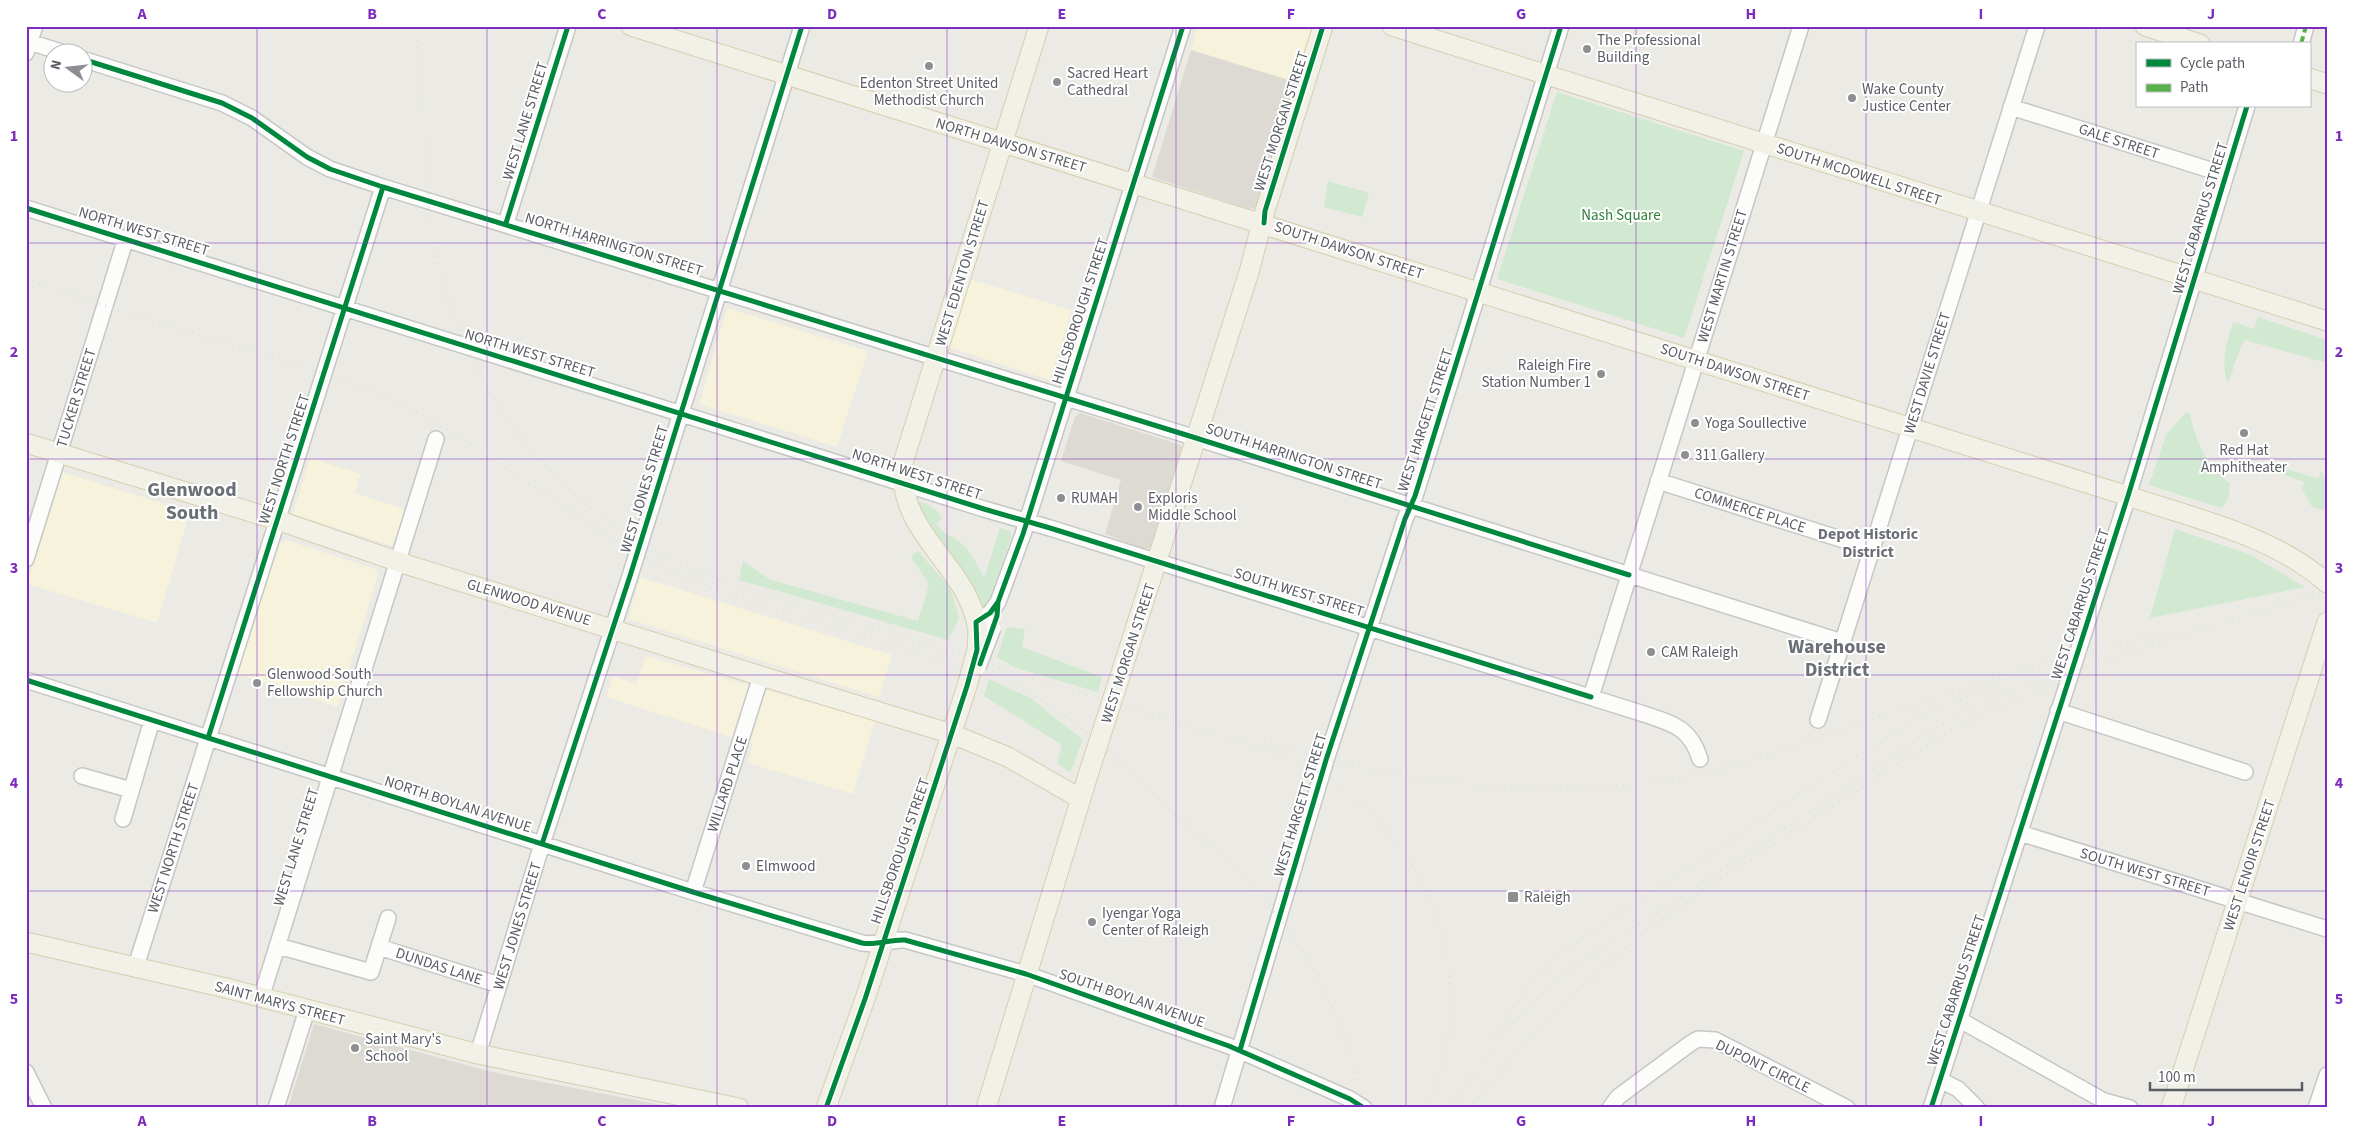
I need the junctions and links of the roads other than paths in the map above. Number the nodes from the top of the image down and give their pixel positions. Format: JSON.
{"nodes":[{"id":1,"x":34,"y":26,"type":"edge"},
{"id":2,"x":568,"y":26,"type":"edge"},
{"id":3,"x":631,"y":26,"type":"edge"},
{"id":4,"x":802,"y":26,"type":"edge"},
{"id":5,"x":1039,"y":26,"type":"edge"},
{"id":6,"x":1183,"y":26,"type":"edge"},
{"id":7,"x":1324,"y":26,"type":"edge"},
{"id":8,"x":1392,"y":26,"type":"edge"},
{"id":9,"x":1561,"y":26,"type":"edge"},
{"id":10,"x":1801,"y":26,"type":"edge"},
{"id":11,"x":2037,"y":26,"type":"edge"},
{"id":12,"x":2145,"y":26,"type":"edge"},
{"id":13,"x":2306,"y":26,"type":"edge"},
{"id":14,"x":2194,"y":42,"type":"edge"},
{"id":15,"x":2302,"y":42,"type":"edge"},
{"id":16,"x":27,"y":45,"type":"edge"},
{"id":17,"x":42,"y":48,"type":"edge"},
{"id":18,"x":92,"y":62,"type":"edge"},
{"id":19,"x":786,"y":75,"type":"junction"},
{"id":20,"x":1546,"y":75,"type":"junction"},
{"id":21,"x":2310,"y":78,"type":"edge"},
{"id":22,"x":2327,"y":84,"type":"edge"},
{"id":23,"x":2011,"y":107,"type":"junction"},
{"id":24,"x":2247,"y":108,"type":"edge"},
{"id":25,"x":1002,"y":142,"type":"junction"},
{"id":26,"x":1764,"y":144,"type":"junction"},
{"id":27,"x":2226,"y":175,"type":"junction"},
{"id":28,"x":1133,"y":183,"type":"junction"},
{"id":29,"x":383,"y":187,"type":"junction"},
{"id":30,"x":26,"y":208,"type":"edge"},
{"id":31,"x":1978,"y":212,"type":"junction"},
{"id":32,"x":506,"y":223,"type":"junction"},
{"id":33,"x":1264,"y":223,"type":"junction"},
{"id":34,"x":126,"y":238,"type":"junction"},
{"id":35,"x":2195,"y":280,"type":"junction"},
{"id":36,"x":720,"y":291,"type":"junction"},
{"id":37,"x":1479,"y":291,"type":"junction"},
{"id":38,"x":345,"y":308,"type":"junction"},
{"id":39,"x":2327,"y":321,"type":"edge"},
{"id":40,"x":935,"y":357,"type":"junction"},
{"id":41,"x":1696,"y":359,"type":"junction"},
{"id":42,"x":1065,"y":398,"type":"junction"},
{"id":43,"x":680,"y":412,"type":"junction"},
{"id":44,"x":1910,"y":427,"type":"junction"},
{"id":45,"x":1196,"y":438,"type":"junction"},
{"id":46,"x":436,"y":439,"type":"dead end"},
{"id":47,"x":26,"y":444,"type":"edge"},
{"id":48,"x":58,"y":453,"type":"junction"},
{"id":49,"x":1658,"y":481,"type":"junction"},
{"id":50,"x":904,"y":483,"type":"junction"},
{"id":51,"x":2128,"y":496,"type":"junction"},
{"id":52,"x":1411,"y":506,"type":"junction"},
{"id":53,"x":277,"y":520,"type":"junction"},
{"id":54,"x":1027,"y":521,"type":"junction"},
{"id":55,"x":1872,"y":549,"type":"junction"},
{"id":56,"x":26,"y":559,"type":"edge"},
{"id":57,"x":398,"y":561,"type":"junction"},
{"id":58,"x":1157,"y":561,"type":"junction"},
{"id":59,"x":1629,"y":575,"type":"junction"},
{"id":60,"x":2327,"y":583,"type":"edge"},
{"id":61,"x":2327,"y":622,"type":"edge"},
{"id":62,"x":985,"y":625,"type":"junction"},
{"id":63,"x":1370,"y":628,"type":"junction"},
{"id":64,"x":613,"y":629,"type":"junction"},
{"id":65,"x":1842,"y":642,"type":"junction"},
{"id":66,"x":761,"y":676,"type":"junction"},
{"id":67,"x":26,"y":680,"type":"edge"},
{"id":68,"x":1591,"y":697,"type":"junction"},
{"id":69,"x":2058,"y":711,"type":"junction"},
{"id":70,"x":152,"y":720,"type":"junction"},
{"id":71,"x":1818,"y":720,"type":"dead end"},
{"id":72,"x":952,"y":734,"type":"junction"},
{"id":73,"x":208,"y":738,"type":"junction"},
{"id":74,"x":1700,"y":759,"type":"dead end"},
{"id":75,"x":2245,"y":772,"type":"dead end"},
{"id":76,"x":82,"y":776,"type":"dead end"},
{"id":77,"x":331,"y":777,"type":"junction"},
{"id":78,"x":132,"y":790,"type":"junction"},
{"id":79,"x":1081,"y":799,"type":"junction"},
{"id":80,"x":123,"y":819,"type":"dead end"},
{"id":81,"x":2020,"y":833,"type":"junction"},
{"id":82,"x":542,"y":844,"type":"junction"},
{"id":83,"x":693,"y":892,"type":"junction"},
{"id":84,"x":2237,"y":900,"type":"junction"},
{"id":85,"x":388,"y":918,"type":"dead end"},
{"id":86,"x":2327,"y":929,"type":"edge"},
{"id":87,"x":26,"y":942,"type":"edge"},
{"id":88,"x":883,"y":942,"type":"junction"},
{"id":89,"x":278,"y":946,"type":"junction"},
{"id":90,"x":379,"y":947,"type":"junction"},
{"id":91,"x":136,"y":966,"type":"junction"},
{"id":92,"x":1026,"y":974,"type":"junction"},
{"id":93,"x":499,"y":985,"type":"junction"},
{"id":94,"x":261,"y":998,"type":"junction"},
{"id":95,"x":307,"y":1010,"type":"junction"},
{"id":96,"x":1960,"y":1020,"type":"junction"},
{"id":97,"x":1240,"y":1050,"type":"junction"},
{"id":98,"x":478,"y":1054,"type":"junction"},
{"id":99,"x":26,"y":1072,"type":"edge"},
{"id":100,"x":2327,"y":1075,"type":"edge"},
{"id":101,"x":1940,"y":1080,"type":"junction"},
{"id":102,"x":2103,"y":1105,"type":"edge"},
{"id":103,"x":44,"y":1108,"type":"edge"},
{"id":104,"x":276,"y":1108,"type":"edge"},
{"id":105,"x":739,"y":1108,"type":"edge"},
{"id":106,"x":826,"y":1108,"type":"edge"},
{"id":107,"x":986,"y":1108,"type":"edge"},
{"id":108,"x":1222,"y":1108,"type":"edge"},
{"id":109,"x":1364,"y":1108,"type":"edge"},
{"id":110,"x":1610,"y":1108,"type":"edge"},
{"id":111,"x":1847,"y":1108,"type":"edge"},
{"id":112,"x":1931,"y":1108,"type":"edge"},
{"id":113,"x":1976,"y":1108,"type":"edge"},
{"id":114,"x":2130,"y":1108,"type":"edge"},
{"id":115,"x":2171,"y":1108,"type":"edge"},
{"id":116,"x":2316,"y":1108,"type":"edge"}],
"edges":[{"from":1,"to":16,"type":"street"},
{"from":2,"to":32,"type":"street","name":"WEST LANE STREET"},
{"from":3,"to":19,"type":"main road","name":"NORTH DAWSON STREET"},
{"from":4,"to":19,"type":"street","name":"WEST JONES STREET"},
{"from":5,"to":25,"type":"main road","name":"WEST EDENTON STREET"},
{"from":6,"to":28,"type":"street","name":"HILLSBOROUGH STREET"},
{"from":7,"to":33,"type":"main road","name":"WEST MORGAN STREET"},
{"from":8,"to":20,"type":"main road","name":"SOUTH MCDOWELL STREET"},
{"from":9,"to":20,"type":"street","name":"WEST HARGETT STREET"},
{"from":10,"to":26,"type":"street","name":"WEST MARTIN STREET"},
{"from":11,"to":23,"type":"street","name":"WEST DAVIE STREET"},
{"from":12,"to":14,"type":"main road"},
{"from":13,"to":15,"type":"street"},
{"from":16,"to":17,"type":"street"},
{"from":18,"to":29,"type":"street","name":"NORTH HARRINGTON STREET"},
{"from":19,"to":25,"type":"main road","name":"NORTH DAWSON STREET"},
{"from":19,"to":36,"type":"street","name":"WEST JONES STREET"},
{"from":20,"to":26,"type":"main road","name":"SOUTH MCDOWELL STREET"},
{"from":20,"to":37,"type":"street","name":"WEST HARGETT STREET"},
{"from":21,"to":22,"type":"main road"},
{"from":23,"to":27,"type":"street","name":"GALE STREET"},
{"from":23,"to":31,"type":"street","name":"WEST DAVIE STREET"},
{"from":24,"to":27,"type":"street","name":"WEST CABARRUS STREET"},
{"from":25,"to":28,"type":"main road","name":"NORTH DAWSON STREET"},
{"from":25,"to":40,"type":"main road","name":"WEST EDENTON STREET"},
{"from":26,"to":31,"type":"main road","name":"SOUTH MCDOWELL STREET"},
{"from":26,"to":41,"type":"street","name":"WEST MARTIN STREET"},
{"from":27,"to":35,"type":"street","name":"WEST CABARRUS STREET"},
{"from":28,"to":33,"type":"main road","name":"SOUTH DAWSON STREET"},
{"from":28,"to":42,"type":"street","name":"HILLSBOROUGH STREET"},
{"from":29,"to":32,"type":"street","name":"NORTH HARRINGTON STREET"},
{"from":29,"to":38,"type":"street","name":"WEST NORTH STREET"},
{"from":30,"to":34,"type":"street","name":"NORTH WEST STREET"},
{"from":31,"to":35,"type":"main road","name":"SOUTH MCDOWELL STREET"},
{"from":31,"to":44,"type":"street","name":"WEST DAVIE STREET"},
{"from":32,"to":36,"type":"street","name":"NORTH HARRINGTON STREET"},
{"from":33,"to":37,"type":"main road","name":"SOUTH DAWSON STREET"},
{"from":33,"to":45,"type":"main road","name":"WEST MORGAN STREET"},
{"from":34,"to":38,"type":"street","name":"NORTH WEST STREET"},
{"from":34,"to":48,"type":"street","name":"TUCKER STREET"},
{"from":35,"to":39,"type":"main road","name":"SOUTH MCDOWELL STREET"},
{"from":35,"to":51,"type":"street","name":"WEST CABARRUS STREET"},
{"from":36,"to":40,"type":"street","name":"NORTH HARRINGTON STREET"},
{"from":36,"to":43,"type":"street","name":"WEST JONES STREET"},
{"from":37,"to":41,"type":"main road","name":"SOUTH DAWSON STREET"},
{"from":37,"to":52,"type":"street","name":"WEST HARGETT STREET"},
{"from":38,"to":43,"type":"street","name":"NORTH WEST STREET"},
{"from":38,"to":53,"type":"street","name":"WEST NORTH STREET"},
{"from":40,"to":42,"type":"street","name":"NORTH HARRINGTON STREET"},
{"from":40,"to":50,"type":"main road","name":"WEST EDENTON STREET"},
{"from":41,"to":44,"type":"main road","name":"SOUTH DAWSON STREET"},
{"from":41,"to":49,"type":"street","name":"WEST MARTIN STREET"},
{"from":42,"to":45,"type":"street","name":"SOUTH HARRINGTON STREET"},
{"from":42,"to":54,"type":"street","name":"HILLSBOROUGH STREET"},
{"from":43,"to":50,"type":"street","name":"NORTH WEST STREET"},
{"from":43,"to":64,"type":"street","name":"WEST JONES STREET"},
{"from":44,"to":51,"type":"main road","name":"SOUTH DAWSON STREET"},
{"from":44,"to":55,"type":"street","name":"WEST DAVIE STREET"},
{"from":45,"to":52,"type":"street","name":"SOUTH HARRINGTON STREET"},
{"from":45,"to":58,"type":"main road","name":"WEST MORGAN STREET"},
{"from":46,"to":57,"type":"street","name":"WEST LANE STREET"},
{"from":47,"to":48,"type":"main road","name":"GLENWOOD AVENUE"},
{"from":48,"to":53,"type":"main road","name":"GLENWOOD AVENUE"},
{"from":48,"to":56,"type":"street","name":"TUCKER STREET"},
{"from":49,"to":55,"type":"street","name":"COMMERCE PLACE"},
{"from":49,"to":59,"type":"street","name":"WEST MARTIN STREET"},
{"from":50,"to":54,"type":"street","name":"NORTH WEST STREET"},
{"from":50,"to":62,"type":"main road","name":"WEST EDENTON STREET"},
{"from":51,"to":60,"type":"main road","name":"SOUTH DAWSON STREET"},
{"from":51,"to":69,"type":"street","name":"WEST CABARRUS STREET"},
{"from":52,"to":59,"type":"street","name":"SOUTH HARRINGTON STREET"},
{"from":52,"to":63,"type":"street","name":"WEST HARGETT STREET"},
{"from":53,"to":57,"type":"main road","name":"GLENWOOD AVENUE"},
{"from":53,"to":73,"type":"street","name":"WEST NORTH STREET"},
{"from":54,"to":58,"type":"street","name":"SOUTH WEST STREET"},
{"from":54,"to":62,"type":"street","name":"HILLSBOROUGH STREET"},
{"from":55,"to":65,"type":"street","name":"WEST DAVIE STREET"},
{"from":57,"to":64,"type":"main road","name":"GLENWOOD AVENUE"},
{"from":57,"to":77,"type":"street","name":"WEST LANE STREET"},
{"from":58,"to":63,"type":"street","name":"SOUTH WEST STREET"},
{"from":58,"to":79,"type":"main road","name":"WEST MORGAN STREET","bridge":true},
{"from":59,"to":65,"type":"street","name":"SOUTH HARRINGTON STREET"},
{"from":59,"to":68,"type":"street","name":"WEST MARTIN STREET"},
{"from":61,"to":84,"type":"main road","name":"WEST LENOIR STREET"},
{"from":62,"to":72,"type":"main road","name":"HILLSBOROUGH STREET","bridge":true},
{"from":63,"to":68,"type":"street","name":"SOUTH WEST STREET"},
{"from":63,"to":97,"type":"street","name":"WEST HARGETT STREET"},
{"from":64,"to":66,"type":"main road","name":"GLENWOOD AVENUE"},
{"from":64,"to":82,"type":"street","name":"WEST JONES STREET"},
{"from":65,"to":71,"type":"street","name":"WEST DAVIE STREET"},
{"from":66,"to":72,"type":"main road","name":"GLENWOOD AVENUE"},
{"from":66,"to":83,"type":"street","name":"WILLARD PLACE"},
{"from":67,"to":70,"type":"street","name":"NORTH BOYLAN AVENUE"},
{"from":68,"to":74,"type":"street","name":"SOUTH WEST STREET"},
{"from":69,"to":75,"type":"street"},
{"from":69,"to":81,"type":"street","name":"WEST CABARRUS STREET"},
{"from":70,"to":73,"type":"street","name":"NORTH BOYLAN AVENUE"},
{"from":70,"to":78,"type":"street"},
{"from":72,"to":79,"type":"main road","name":"GLENWOOD AVENUE"},
{"from":72,"to":88,"type":"main road","name":"HILLSBOROUGH STREET"},
{"from":73,"to":77,"type":"street","name":"NORTH BOYLAN AVENUE"},
{"from":73,"to":91,"type":"street","name":"WEST NORTH STREET"},
{"from":76,"to":78,"type":"street"},
{"from":77,"to":82,"type":"street","name":"NORTH BOYLAN AVENUE"},
{"from":77,"to":89,"type":"street","name":"WEST LANE STREET"},
{"from":78,"to":80,"type":"street"},
{"from":79,"to":92,"type":"main road","name":"WEST MORGAN STREET"},
{"from":81,"to":84,"type":"street","name":"SOUTH WEST STREET"},
{"from":81,"to":96,"type":"street","name":"WEST CABARRUS STREET"},
{"from":82,"to":83,"type":"street","name":"NORTH BOYLAN AVENUE"},
{"from":82,"to":93,"type":"street","name":"WEST JONES STREET"},
{"from":83,"to":88,"type":"street","name":"NORTH BOYLAN AVENUE"},
{"from":84,"to":86,"type":"street","name":"SOUTH WEST STREET"},
{"from":84,"to":115,"type":"main road","name":"WEST LENOIR STREET"},
{"from":85,"to":90,"type":"street","name":"DUNDAS LANE"},
{"from":87,"to":91,"type":"main road","name":"SAINT MARYS STREET"},
{"from":88,"to":92,"type":"street","name":"SOUTH BOYLAN AVENUE"},
{"from":88,"to":106,"type":"main road","name":"HILLSBOROUGH STREET"},
{"from":89,"to":90,"type":"street","name":"DUNDAS LANE"},
{"from":89,"to":94,"type":"street","name":"WEST LANE STREET"},
{"from":90,"to":93,"type":"street","name":"DUNDAS LANE"},
{"from":91,"to":94,"type":"main road","name":"SAINT MARYS STREET"},
{"from":92,"to":97,"type":"street","name":"SOUTH BOYLAN AVENUE"},
{"from":92,"to":107,"type":"main road","name":"WEST MORGAN STREET"},
{"from":93,"to":98,"type":"street","name":"WEST JONES STREET"},
{"from":94,"to":95,"type":"main road","name":"SAINT MARYS STREET"},
{"from":95,"to":98,"type":"main road","name":"SAINT MARYS STREET"},
{"from":95,"to":104,"type":"street"},
{"from":96,"to":101,"type":"street","name":"WEST CABARRUS STREET"},
{"from":96,"to":102,"type":"street"},
{"from":97,"to":108,"type":"street","name":"WEST HARGETT STREET"},
{"from":97,"to":109,"type":"street","name":"SOUTH BOYLAN AVENUE"},
{"from":98,"to":105,"type":"main road","name":"SAINT MARYS STREET"},
{"from":99,"to":103,"type":"street"},
{"from":100,"to":116,"type":"street"},
{"from":101,"to":112,"type":"street","name":"WEST CABARRUS STREET"},
{"from":101,"to":113,"type":"street"},
{"from":102,"to":114,"type":"street"},
{"from":110,"to":111,"type":"street","name":"DUPONT CIRCLE"}]}
